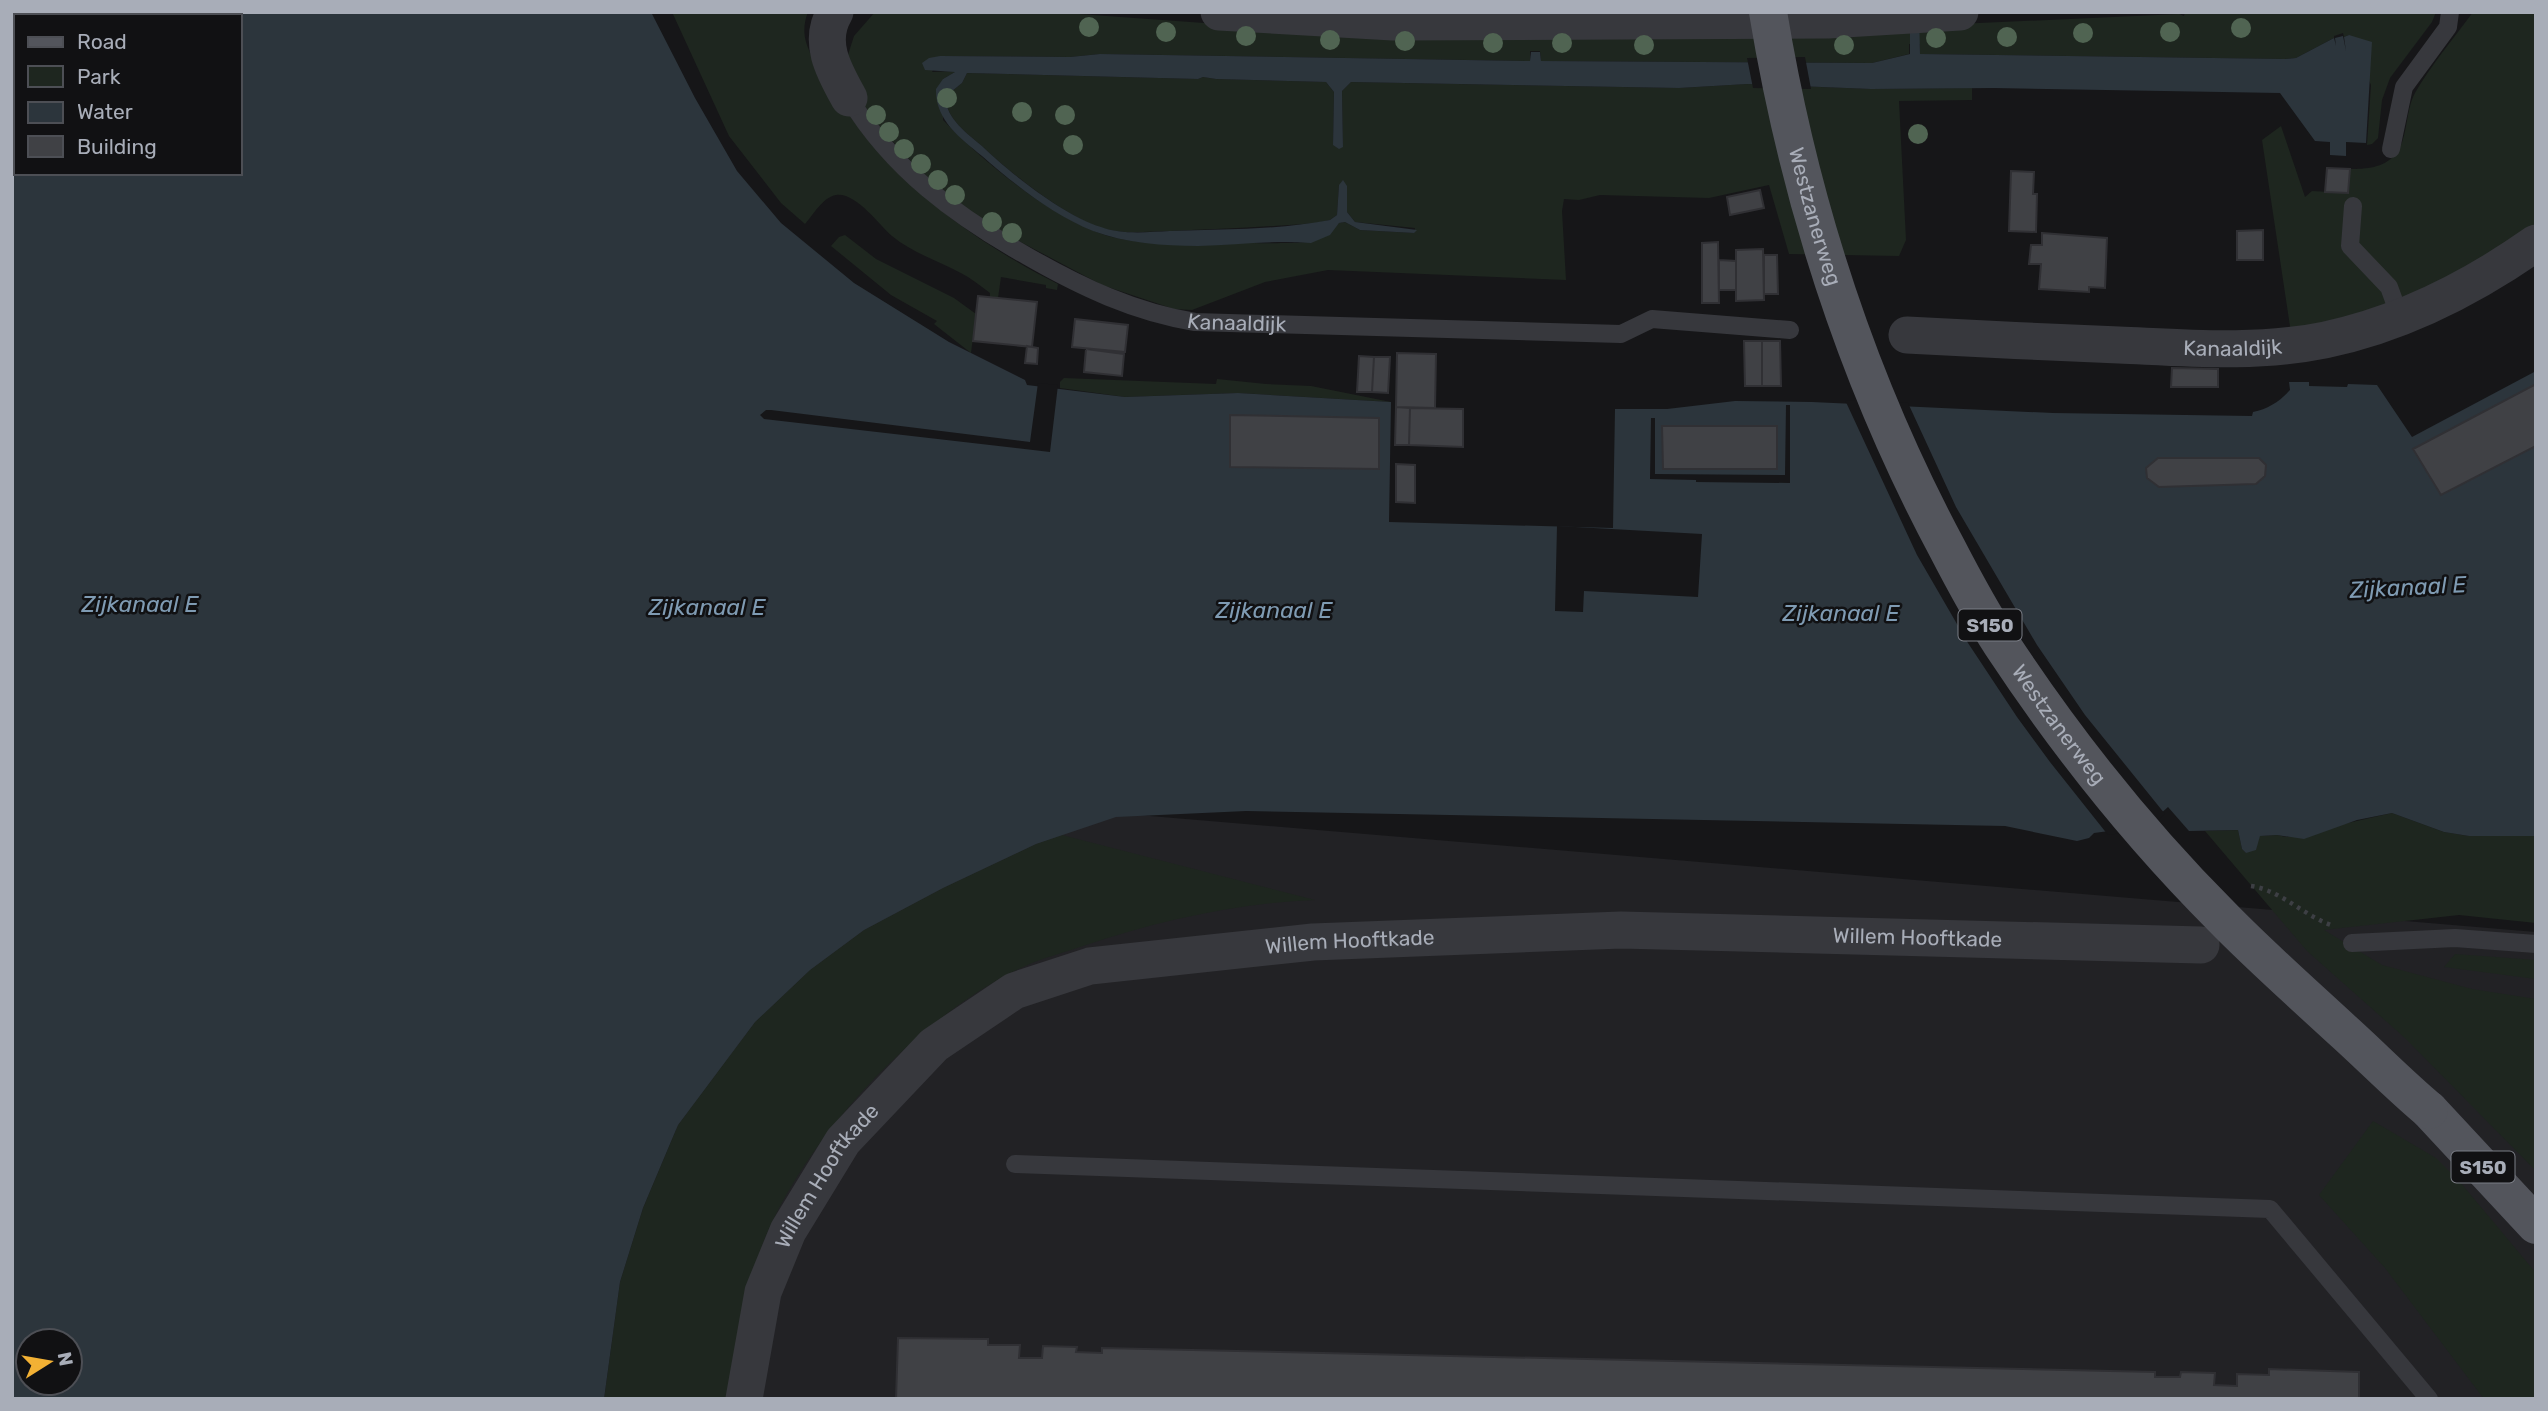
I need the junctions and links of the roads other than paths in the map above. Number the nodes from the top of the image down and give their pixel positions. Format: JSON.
{"nodes":[{"id":1,"x":835,"y":12,"type":"edge"},
{"id":2,"x":1219,"y":12,"type":"edge"},
{"id":3,"x":1768,"y":12,"type":"edge"},
{"id":4,"x":1960,"y":12,"type":"edge"},
{"id":5,"x":2450,"y":12,"type":"edge"},
{"id":6,"x":849,"y":99,"type":"joint"},
{"id":7,"x":2391,"y":149,"type":"dead end"},
{"id":8,"x":2353,"y":206,"type":"dead end"},
{"id":9,"x":2536,"y":243,"type":"edge"},
{"id":10,"x":2400,"y":317,"type":"junction"},
{"id":11,"x":1790,"y":330,"type":"dead end"},
{"id":12,"x":1907,"y":335,"type":"dead end"},
{"id":13,"x":2352,"y":943,"type":"dead end"},
{"id":14,"x":2536,"y":944,"type":"edge"},
{"id":15,"x":2201,"y":945,"type":"dead end"},
{"id":16,"x":1015,"y":1164,"type":"dead end"},
{"id":17,"x":2536,"y":1225,"type":"edge"},
{"id":18,"x":744,"y":1399,"type":"edge"},
{"id":19,"x":2428,"y":1399,"type":"edge"}],
"edges":[{"from":1,"to":6,"type":"street","name":"Kanaaldijk"},
{"from":2,"to":4,"type":"street"},
{"from":3,"to":17,"type":"main road","name":"Westzanerweg","number":"S150","bridge":true},
{"from":5,"to":7,"type":"lane"},
{"from":6,"to":11,"type":"lane","name":"Kanaaldijk"},
{"from":8,"to":10,"type":"lane"},
{"from":9,"to":10,"type":"street","name":"Kanaaldijk"},
{"from":10,"to":12,"type":"street","name":"Kanaaldijk"},
{"from":13,"to":14,"type":"lane"},
{"from":15,"to":18,"type":"street","name":"Willem Hooftkade"},
{"from":16,"to":19,"type":"lane"}]}
